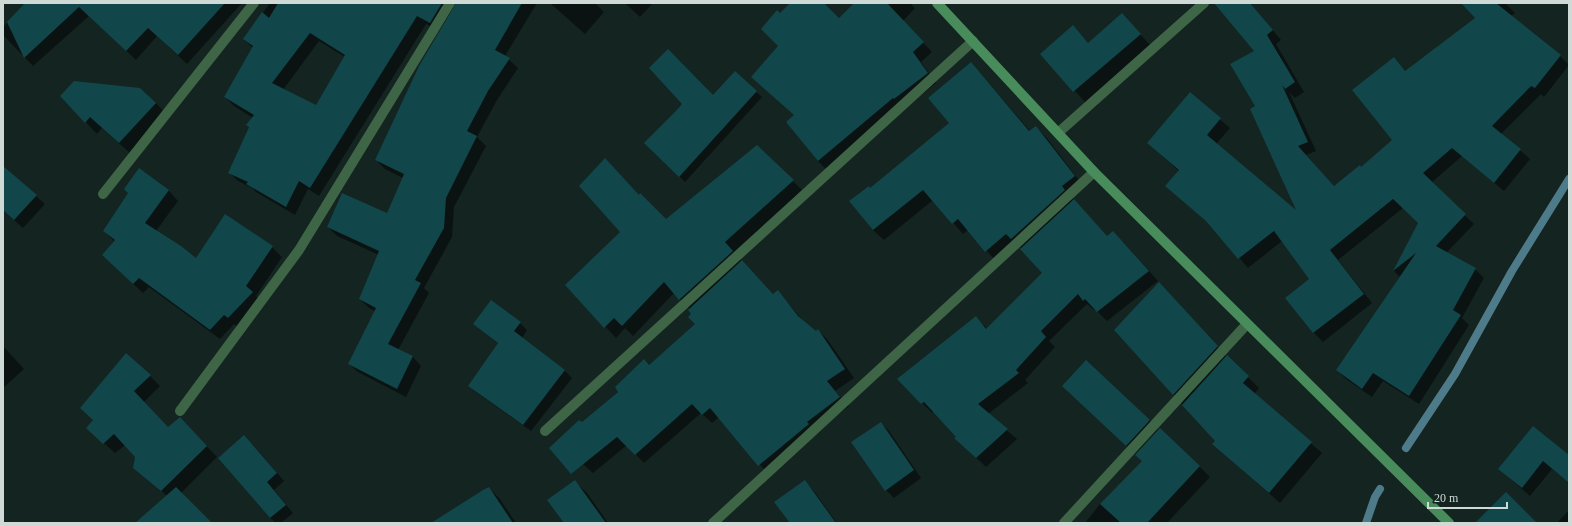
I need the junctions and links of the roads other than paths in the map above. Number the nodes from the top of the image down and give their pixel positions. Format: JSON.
{"nodes":[{"id":1,"x":254,"y":3,"type":"edge"},
{"id":2,"x":450,"y":3,"type":"edge"},
{"id":3,"x":937,"y":3,"type":"edge"},
{"id":4,"x":1204,"y":3,"type":"edge"},
{"id":5,"x":973,"y":41,"type":"junction"},
{"id":6,"x":1058,"y":132,"type":"junction"},
{"id":7,"x":1094,"y":172,"type":"junction"},
{"id":8,"x":103,"y":194,"type":"dead end"},
{"id":9,"x":1247,"y":324,"type":"junction"},
{"id":10,"x":180,"y":411,"type":"dead end"},
{"id":11,"x":545,"y":431,"type":"dead end"},
{"id":12,"x":713,"y":523,"type":"edge"},
{"id":13,"x":1064,"y":523,"type":"edge"},
{"id":14,"x":1449,"y":523,"type":"edge"}],
"edges":[{"from":1,"to":8,"type":"street"},
{"from":2,"to":10,"type":"street"},
{"from":3,"to":5,"type":"main road"},
{"from":4,"to":6,"type":"street"},
{"from":5,"to":6,"type":"main road"},
{"from":5,"to":11,"type":"street"},
{"from":6,"to":7,"type":"main road"},
{"from":7,"to":9,"type":"main road"},
{"from":7,"to":12,"type":"street"},
{"from":9,"to":13,"type":"street"},
{"from":9,"to":14,"type":"main road"}]}
